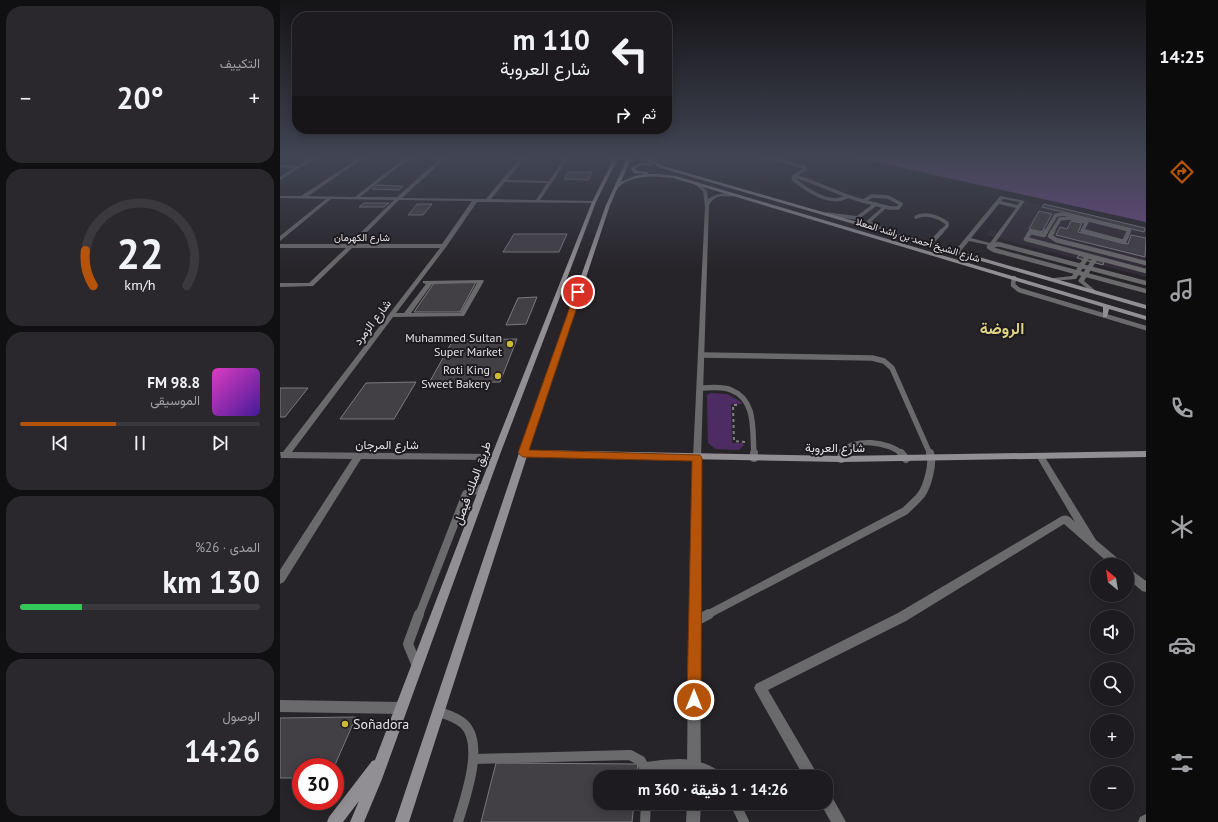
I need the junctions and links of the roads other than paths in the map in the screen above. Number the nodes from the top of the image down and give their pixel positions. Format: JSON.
{"nodes":[{"id":1,"x":307,"y":194,"type":"edge"},
{"id":2,"x":361,"y":194,"type":"edge"},
{"id":3,"x":403,"y":194,"type":"edge"},
{"id":4,"x":492,"y":194,"type":"edge"},
{"id":5,"x":542,"y":194,"type":"edge"},
{"id":6,"x":598,"y":194,"type":"edge"},
{"id":7,"x":613,"y":194,"type":"edge"},
{"id":8,"x":706,"y":194,"type":"edge"},
{"id":9,"x":758,"y":194,"type":"edge"},
{"id":10,"x":818,"y":194,"type":"edge"},
{"id":11,"x":842,"y":194,"type":"edge"},
{"id":12,"x":737,"y":195,"type":"joint"},
{"id":13,"x":280,"y":197,"type":"edge"},
{"id":14,"x":303,"y":197,"type":"junction"},
{"id":15,"x":847,"y":197,"type":"junction"},
{"id":16,"x":330,"y":198,"type":"junction"},
{"id":17,"x":356,"y":198,"type":"junction"},
{"id":18,"x":398,"y":199,"type":"junction"},
{"id":19,"x":475,"y":201,"type":"junction"},
{"id":20,"x":487,"y":201,"type":"junction"},
{"id":21,"x":537,"y":201,"type":"junction"},
{"id":22,"x":863,"y":201,"type":"junction"},
{"id":23,"x":594,"y":202,"type":"junction"},
{"id":24,"x":876,"y":204,"type":"junction"},
{"id":25,"x":707,"y":206,"type":"junction"},
{"id":26,"x":885,"y":207,"type":"junction"},
{"id":27,"x":827,"y":214,"type":"junction"},
{"id":28,"x":916,"y":217,"type":"dead end"},
{"id":29,"x":892,"y":234,"type":"junction"},
{"id":30,"x":280,"y":239,"type":"edge"},
{"id":31,"x":968,"y":239,"type":"junction"},
{"id":32,"x":929,"y":245,"type":"junction"},
{"id":33,"x":991,"y":245,"type":"junction"},
{"id":34,"x":280,"y":246,"type":"edge"},
{"id":35,"x":350,"y":246,"type":"junction"},
{"id":36,"x":444,"y":246,"type":"junction"},
{"id":37,"x":1089,"y":248,"type":"junction"},
{"id":38,"x":1098,"y":251,"type":"junction"},
{"id":39,"x":956,"y":253,"type":"junction"},
{"id":40,"x":1087,"y":257,"type":"junction"},
{"id":41,"x":1095,"y":259,"type":"junction"},
{"id":42,"x":1146,"y":263,"type":"edge"},
{"id":43,"x":1081,"y":267,"type":"junction"},
{"id":44,"x":1089,"y":269,"type":"junction"},
{"id":45,"x":1146,"y":270,"type":"edge"},
{"id":46,"x":1077,"y":273,"type":"junction"},
{"id":47,"x":1085,"y":275,"type":"junction"},
{"id":48,"x":1014,"y":278,"type":"junction"},
{"id":49,"x":1054,"y":280,"type":"junction"},
{"id":50,"x":416,"y":282,"type":"junction"},
{"id":51,"x":430,"y":282,"type":"junction"},
{"id":52,"x":1146,"y":284,"type":"edge"},
{"id":53,"x":280,"y":285,"type":"edge"},
{"id":54,"x":1094,"y":292,"type":"junction"},
{"id":55,"x":1146,"y":292,"type":"edge"},
{"id":56,"x":1106,"y":306,"type":"junction"},
{"id":57,"x":1146,"y":307,"type":"edge"},
{"id":58,"x":406,"y":315,"type":"junction"},
{"id":59,"x":391,"y":316,"type":"junction"},
{"id":60,"x":1105,"y":316,"type":"junction"},
{"id":61,"x":1146,"y":318,"type":"edge"},
{"id":62,"x":1146,"y":328,"type":"edge"},
{"id":63,"x":701,"y":355,"type":"junction"},
{"id":64,"x":700,"y":388,"type":"junction"},
{"id":65,"x":523,"y":453,"type":"junction"},
{"id":66,"x":1146,"y":454,"type":"edge"},
{"id":67,"x":282,"y":455,"type":"edge"},
{"id":68,"x":358,"y":456,"type":"junction"},
{"id":69,"x":1040,"y":456,"type":"junction"},
{"id":70,"x":494,"y":457,"type":"junction"},
{"id":71,"x":697,"y":458,"type":"junction"},
{"id":72,"x":754,"y":458,"type":"junction"},
{"id":73,"x":932,"y":458,"type":"junction"},
{"id":74,"x":841,"y":459,"type":"junction"},
{"id":75,"x":906,"y":459,"type":"junction"},
{"id":76,"x":484,"y":486,"type":"junction"},
{"id":77,"x":1095,"y":546,"type":"junction"},
{"id":78,"x":1110,"y":558,"type":"edge"},
{"id":79,"x":1134,"y":578,"type":"edge"},
{"id":80,"x":280,"y":579,"type":"edge"},
{"id":81,"x":1146,"y":587,"type":"edge"},
{"id":82,"x":694,"y":622,"type":"junction"},
{"id":83,"x":417,"y":666,"type":"junction"},
{"id":84,"x":280,"y":706,"type":"edge"},
{"id":85,"x":401,"y":708,"type":"junction"},
{"id":86,"x":439,"y":712,"type":"junction"},
{"id":87,"x":383,"y":759,"type":"junction"},
{"id":88,"x":474,"y":759,"type":"junction"},
{"id":89,"x":694,"y":763,"type":"junction"},
{"id":90,"x":645,"y":770,"type":"edge"},
{"id":91,"x":657,"y":770,"type":"edge"},
{"id":92,"x":694,"y":770,"type":"edge"},
{"id":93,"x":709,"y":770,"type":"edge"},
{"id":94,"x":808,"y":770,"type":"edge"},
{"id":95,"x":646,"y":810,"type":"edge"},
{"id":96,"x":694,"y":810,"type":"edge"},
{"id":97,"x":738,"y":810,"type":"edge"},
{"id":98,"x":832,"y":810,"type":"edge"},
{"id":99,"x":334,"y":822,"type":"edge"},
{"id":100,"x":357,"y":822,"type":"edge"},
{"id":101,"x":402,"y":822,"type":"edge"},
{"id":102,"x":458,"y":822,"type":"edge"},
{"id":103,"x":645,"y":822,"type":"edge"},
{"id":104,"x":693,"y":822,"type":"edge"},
{"id":105,"x":744,"y":822,"type":"edge"},
{"id":106,"x":839,"y":822,"type":"edge"}],
"edges":[{"from":1,"to":14,"type":"street"},
{"from":2,"to":17,"type":"street"},
{"from":3,"to":18,"type":"street"},
{"from":4,"to":20,"type":"street"},
{"from":5,"to":21,"type":"street"},
{"from":6,"to":23,"type":"main road","name":"طريق الملك فيصل"},
{"from":7,"to":65,"type":"main road"},
{"from":8,"to":25,"type":"street"},
{"from":9,"to":27,"type":"main road","name":"شارع الشيخ أحمد بن راشد المعلا"},
{"from":10,"to":15,"type":"lane"},
{"from":11,"to":15,"type":"lane"},
{"from":12,"to":25,"type":"street"},
{"from":12,"to":48,"type":"main road","name":"شارع الشيخ أحمد بن راشد المعلا"},
{"from":13,"to":14,"type":"street"},
{"from":14,"to":16,"type":"street"},
{"from":15,"to":22,"type":"lane"},
{"from":16,"to":17,"type":"street"},
{"from":16,"to":30,"type":"street"},
{"from":17,"to":18,"type":"street"},
{"from":18,"to":19,"type":"street"},
{"from":18,"to":35,"type":"street"},
{"from":19,"to":20,"type":"street"},
{"from":19,"to":36,"type":"street","name":"شارع الزمرد"},
{"from":20,"to":21,"type":"street"},
{"from":21,"to":23,"type":"street"},
{"from":22,"to":24,"type":"lane"},
{"from":22,"to":26,"type":"lane"},
{"from":23,"to":70,"type":"main road","name":"طريق الملك فيصل"},
{"from":24,"to":26,"type":"lane"},
{"from":24,"to":27,"type":"lane"},
{"from":25,"to":63,"type":"street"},
{"from":26,"to":29,"type":"lane"},
{"from":27,"to":29,"type":"main road","name":"شارع الشيخ أحمد بن راشد المعلا"},
{"from":28,"to":32,"type":"lane"},
{"from":29,"to":32,"type":"main road","name":"شارع الشيخ أحمد بن راشد المعلا"},
{"from":31,"to":33,"type":"street"},
{"from":31,"to":33,"type":"street"},
{"from":31,"to":39,"type":"street"},
{"from":32,"to":39,"type":"main road","name":"شارع الشيخ أحمد بن راشد المعلا"},
{"from":33,"to":43,"type":"lane"},
{"from":33,"to":46,"type":"lane"},
{"from":34,"to":35,"type":"street","name":"شارع الكهرمان"},
{"from":35,"to":36,"type":"street","name":"شارع الكهرمان"},
{"from":35,"to":53,"type":"street"},
{"from":36,"to":50,"type":"street","name":"شارع الزمرد"},
{"from":37,"to":38,"type":"lane"},
{"from":37,"to":40,"type":"lane"},
{"from":37,"to":40,"type":"lane"},
{"from":38,"to":41,"type":"lane"},
{"from":38,"to":42,"type":"lane"},
{"from":39,"to":49,"type":"main road","name":"شارع الشيخ أحمد بن راشد المعلا"},
{"from":40,"to":41,"type":"lane"},
{"from":40,"to":43,"type":"street"},
{"from":41,"to":44,"type":"street"},
{"from":41,"to":45,"type":"lane"},
{"from":43,"to":44,"type":"lane"},
{"from":43,"to":46,"type":"street"},
{"from":44,"to":47,"type":"street"},
{"from":44,"to":52,"type":"lane"},
{"from":46,"to":47,"type":"lane"},
{"from":46,"to":49,"type":"street"},
{"from":47,"to":54,"type":"street"},
{"from":47,"to":55,"type":"lane"},
{"from":48,"to":56,"type":"main road","name":"شارع الشيخ أحمد بن راشد المعلا"},
{"from":48,"to":60,"type":"lane"},
{"from":49,"to":54,"type":"main road","name":"شارع الشيخ أحمد بن راشد المعلا"},
{"from":50,"to":51,"type":"street"},
{"from":50,"to":59,"type":"street","name":"شارع الزمرد"},
{"from":51,"to":58,"type":"street"},
{"from":51,"to":58,"type":"street"},
{"from":54,"to":57,"type":"main road","name":"شارع الشيخ أحمد بن راشد المعلا"},
{"from":56,"to":60,"type":"main road"},
{"from":56,"to":61,"type":"main road","name":"شارع الشيخ أحمد بن راشد المعلا"},
{"from":58,"to":59,"type":"street"},
{"from":59,"to":67,"type":"street","name":"شارع الزمرد"},
{"from":60,"to":62,"type":"lane"},
{"from":63,"to":64,"type":"street"},
{"from":63,"to":73,"type":"lane"},
{"from":64,"to":71,"type":"street"},
{"from":64,"to":72,"type":"lane"},
{"from":65,"to":71,"type":"main road","name":"شارع العروبة"},
{"from":65,"to":86,"type":"main road"},
{"from":66,"to":69,"type":"main road","name":"شارع العروبة"},
{"from":67,"to":68,"type":"street","name":"شارع المرجان"},
{"from":68,"to":70,"type":"street","name":"شارع المرجان"},
{"from":68,"to":80,"type":"street"},
{"from":69,"to":73,"type":"main road","name":"شارع العروبة"},
{"from":69,"to":77,"type":"street"},
{"from":70,"to":76,"type":"main road","name":"طريق الملك فيصل"},
{"from":71,"to":72,"type":"main road","name":"شارع العروبة"},
{"from":71,"to":82,"type":"street"},
{"from":72,"to":74,"type":"main road","name":"شارع العروبة"},
{"from":73,"to":75,"type":"main road","name":"شارع العروبة"},
{"from":73,"to":82,"type":"lane"},
{"from":74,"to":75,"type":"main road","name":"شارع العروبة"},
{"from":74,"to":75,"type":"lane"},
{"from":76,"to":83,"type":"main road","name":"طريق الملك فيصل"},
{"from":76,"to":83,"type":"lane"},
{"from":77,"to":78,"type":"street"},
{"from":77,"to":94,"type":"street"},
{"from":79,"to":81,"type":"street"},
{"from":82,"to":89,"type":"street"},
{"from":83,"to":85,"type":"main road","name":"طريق الملك فيصل"},
{"from":84,"to":85,"type":"street"},
{"from":85,"to":87,"type":"main road","name":"طريق الملك فيصل"},
{"from":86,"to":88,"type":"lane"},
{"from":86,"to":101,"type":"main road"},
{"from":87,"to":99,"type":"main road"},
{"from":87,"to":100,"type":"main road","name":"طريق الملك فيصل"},
{"from":88,"to":90,"type":"lane"},
{"from":88,"to":102,"type":"lane"},
{"from":89,"to":91,"type":"lane"},
{"from":89,"to":92,"type":"street"},
{"from":89,"to":93,"type":"lane"},
{"from":95,"to":103,"type":"lane"},
{"from":96,"to":104,"type":"street"},
{"from":97,"to":105,"type":"lane"},
{"from":98,"to":106,"type":"street"}]}
